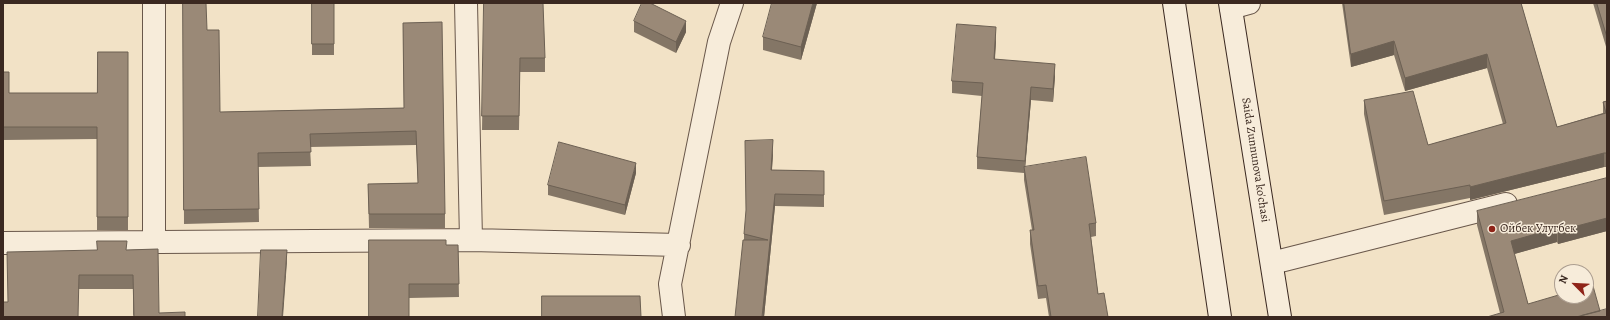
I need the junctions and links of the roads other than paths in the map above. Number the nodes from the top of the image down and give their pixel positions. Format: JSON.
{"nodes":[{"id":1,"x":154,"y":3,"type":"edge"},
{"id":2,"x":466,"y":3,"type":"edge"},
{"id":3,"x":732,"y":3,"type":"edge"},
{"id":4,"x":1174,"y":3,"type":"edge"},
{"id":5,"x":1237,"y":5,"type":"edge"},
{"id":6,"x":1523,"y":200,"type":"edge"},
{"id":7,"x":471,"y":240,"type":"junction"},
{"id":8,"x":154,"y":241,"type":"junction"},
{"id":9,"x":3,"y":242,"type":"edge"},
{"id":10,"x":679,"y":244,"type":"junction"},
{"id":11,"x":1272,"y":263,"type":"junction"},
{"id":12,"x":674,"y":317,"type":"edge"},
{"id":13,"x":1220,"y":317,"type":"edge"},
{"id":14,"x":1280,"y":317,"type":"edge"}],
"edges":[{"from":1,"to":8,"type":"street"},
{"from":2,"to":7,"type":"street"},
{"from":3,"to":10,"type":"street"},
{"from":4,"to":13,"type":"street"},
{"from":5,"to":11,"type":"street","name":"Saida Zunnunova ko'chasi"},
{"from":6,"to":11,"type":"street"},
{"from":7,"to":8,"type":"street"},
{"from":7,"to":10,"type":"street"},
{"from":8,"to":9,"type":"street"},
{"from":10,"to":12,"type":"street"},
{"from":11,"to":14,"type":"street","name":"Saida Zunnunova ko'chasi"}]}
